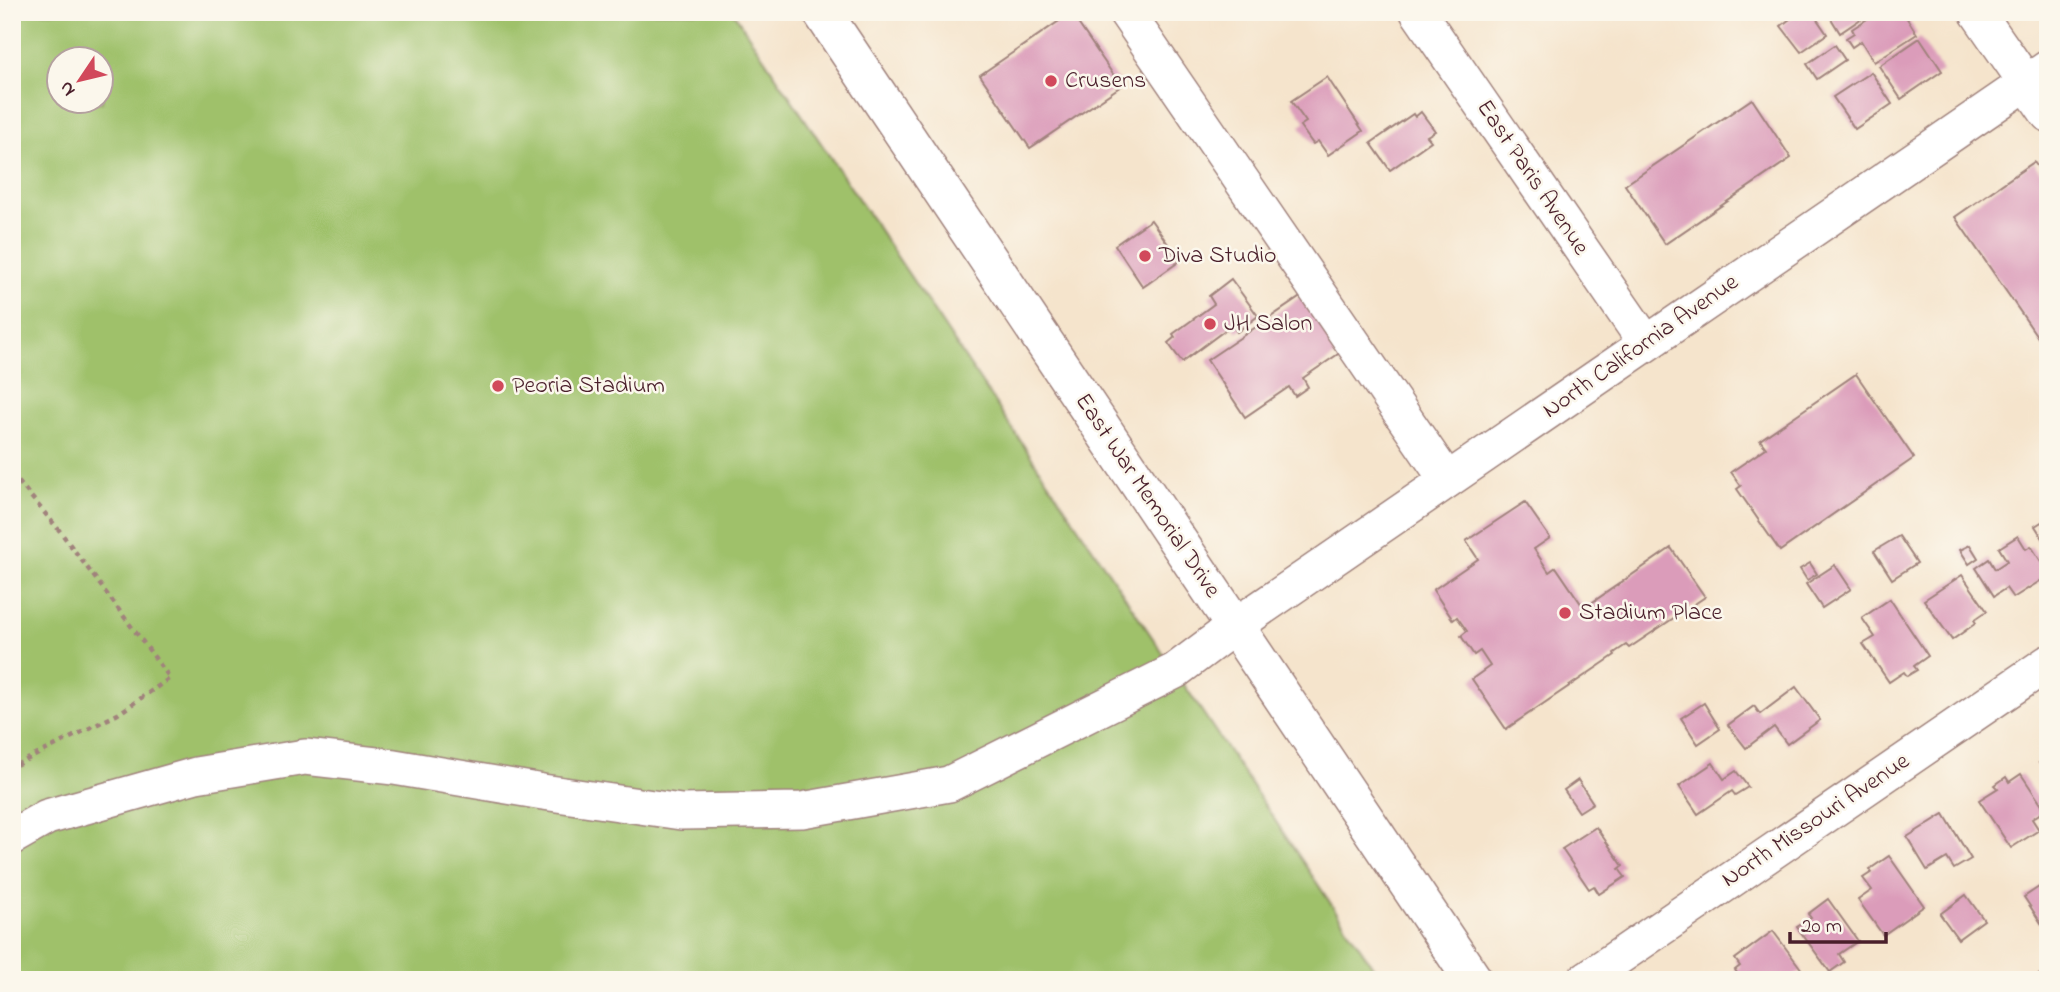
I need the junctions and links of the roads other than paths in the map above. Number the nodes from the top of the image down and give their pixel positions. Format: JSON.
{"nodes":[{"id":1,"x":822,"y":12,"type":"edge"},
{"id":2,"x":1126,"y":12,"type":"edge"},
{"id":3,"x":1418,"y":12,"type":"edge"},
{"id":4,"x":1977,"y":12,"type":"edge"},
{"id":5,"x":2037,"y":75,"type":"edge"},
{"id":6,"x":2048,"y":114,"type":"edge"},
{"id":7,"x":1646,"y":344,"type":"junction"},
{"id":8,"x":1447,"y":480,"type":"junction"},
{"id":9,"x":1235,"y":626,"type":"junction"},
{"id":10,"x":2048,"y":663,"type":"edge"},
{"id":11,"x":12,"y":837,"type":"edge"},
{"id":12,"x":1473,"y":980,"type":"edge"},
{"id":13,"x":1585,"y":980,"type":"edge"}],
"edges":[{"from":1,"to":9,"type":"highway","name":"East War Memorial Drive"},
{"from":2,"to":8,"type":"street"},
{"from":3,"to":7,"type":"street","name":"East Paris Avenue"},
{"from":4,"to":5,"type":"street"},
{"from":5,"to":6,"type":"street"},
{"from":5,"to":7,"type":"street","name":"North California Avenue"},
{"from":7,"to":8,"type":"street","name":"North California Avenue"},
{"from":8,"to":9,"type":"street","name":"North California Avenue"},
{"from":9,"to":11,"type":"street","name":"North California Avenue"},
{"from":9,"to":12,"type":"highway","name":"East War Memorial Drive"},
{"from":10,"to":13,"type":"street","name":"North Missouri Avenue"}]}
